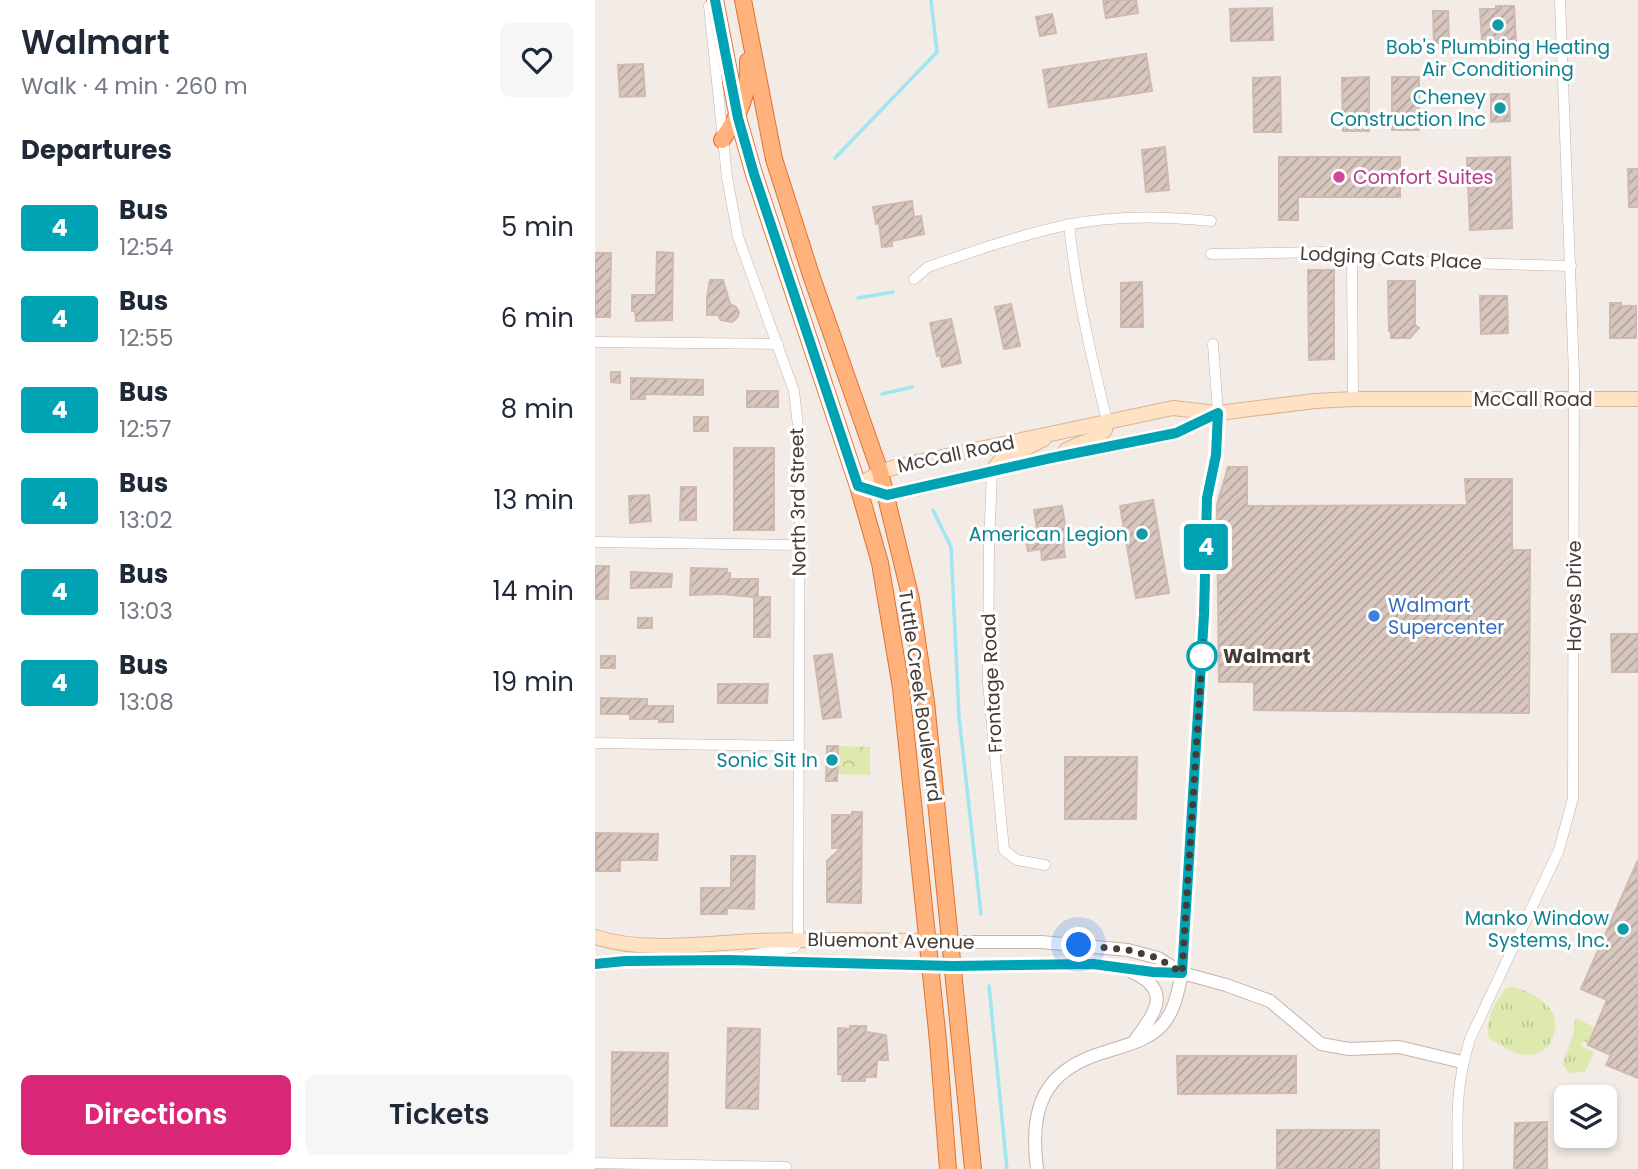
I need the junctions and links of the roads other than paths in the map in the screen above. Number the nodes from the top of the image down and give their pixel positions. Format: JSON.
{"nodes":[{"id":1,"x":709,"y":0,"type":"edge"},
{"id":2,"x":715,"y":0,"type":"edge"},
{"id":3,"x":743,"y":0,"type":"edge"},
{"id":4,"x":1560,"y":0,"type":"edge"},
{"id":5,"x":747,"y":20,"type":"junction"},
{"id":6,"x":738,"y":118,"type":"junction"},
{"id":7,"x":722,"y":140,"type":"junction"},
{"id":8,"x":1211,"y":220,"type":"dead end"},
{"id":9,"x":1069,"y":224,"type":"junction"},
{"id":10,"x":1212,"y":254,"type":"dead end"},
{"id":11,"x":1352,"y":257,"type":"junction"},
{"id":12,"x":1571,"y":266,"type":"junction"},
{"id":13,"x":914,"y":279,"type":"dead end"},
{"id":14,"x":595,"y":342,"type":"edge"},
{"id":15,"x":778,"y":344,"type":"junction"},
{"id":16,"x":1213,"y":344,"type":"dead end"},
{"id":17,"x":1353,"y":399,"type":"junction"},
{"id":18,"x":1574,"y":399,"type":"junction"},
{"id":19,"x":1638,"y":399,"type":"edge"},
{"id":20,"x":1218,"y":413,"type":"junction"},
{"id":21,"x":1107,"y":421,"type":"junction"},
{"id":22,"x":1057,"y":432,"type":"junction"},
{"id":23,"x":1051,"y":458,"type":"junction"},
{"id":24,"x":992,"y":471,"type":"junction"},
{"id":25,"x":880,"y":472,"type":"junction"},
{"id":26,"x":858,"y":486,"type":"junction"},
{"id":27,"x":887,"y":495,"type":"junction"},
{"id":28,"x":595,"y":542,"type":"edge"},
{"id":29,"x":800,"y":545,"type":"junction"},
{"id":30,"x":595,"y":744,"type":"edge"},
{"id":31,"x":799,"y":746,"type":"junction"},
{"id":32,"x":1045,"y":865,"type":"dead end"},
{"id":33,"x":595,"y":937,"type":"edge"},
{"id":34,"x":798,"y":940,"type":"junction"},
{"id":35,"x":926,"y":942,"type":"junction"},
{"id":36,"x":950,"y":942,"type":"junction"},
{"id":37,"x":729,"y":960,"type":"junction"},
{"id":38,"x":595,"y":964,"type":"edge"},
{"id":39,"x":929,"y":965,"type":"junction"},
{"id":40,"x":953,"y":966,"type":"junction"},
{"id":41,"x":1117,"y":966,"type":"junction"},
{"id":42,"x":1182,"y":973,"type":"junction"},
{"id":43,"x":1133,"y":1043,"type":"junction"},
{"id":44,"x":1462,"y":1062,"type":"junction"},
{"id":45,"x":595,"y":1163,"type":"edge"},
{"id":46,"x":786,"y":1167,"type":"dead end"},
{"id":47,"x":948,"y":1169,"type":"edge"},
{"id":48,"x":973,"y":1169,"type":"edge"},
{"id":49,"x":1037,"y":1169,"type":"edge"},
{"id":50,"x":1458,"y":1169,"type":"edge"}],
"edges":[{"from":1,"to":7,"type":"street","name":"North 3rd Street"},
{"from":2,"to":6,"type":"highway","name":"Tuttle Creek Boulevard"},
{"from":3,"to":5,"type":"highway","name":"Tuttle Creek Boulevard"},
{"from":4,"to":12,"type":"street","name":"Hayes Drive"},
{"from":5,"to":6,"type":"highway"},
{"from":5,"to":25,"type":"highway","name":"Tuttle Creek Boulevard"},
{"from":6,"to":7,"type":"highway"},
{"from":6,"to":26,"type":"highway","name":"Tuttle Creek Boulevard"},
{"from":7,"to":15,"type":"street","name":"North 3rd Street"},
{"from":8,"to":9,"type":"street"},
{"from":9,"to":13,"type":"street"},
{"from":9,"to":21,"type":"street"},
{"from":10,"to":11,"type":"street","name":"Lodging Cats Place"},
{"from":11,"to":12,"type":"street","name":"Lodging Cats Place"},
{"from":11,"to":17,"type":"street"},
{"from":12,"to":18,"type":"street","name":"Hayes Drive"},
{"from":14,"to":15,"type":"street"},
{"from":15,"to":29,"type":"street","name":"North 3rd Street"},
{"from":16,"to":20,"type":"street"},
{"from":17,"to":18,"type":"main road","name":"McCall Road"},
{"from":17,"to":20,"type":"main road","name":"McCall Road"},
{"from":18,"to":19,"type":"main road","name":"McCall Road"},
{"from":18,"to":44,"type":"street","name":"Hayes Drive"},
{"from":20,"to":21,"type":"main road","name":"McCall Road"},
{"from":20,"to":23,"type":"main road","name":"McCall Road"},
{"from":20,"to":42,"type":"street"},
{"from":21,"to":22,"type":"main road","name":"McCall Road"},
{"from":21,"to":23,"type":"main road"},
{"from":22,"to":24,"type":"main road"},
{"from":22,"to":25,"type":"main road","name":"McCall Road"},
{"from":23,"to":24,"type":"main road","name":"McCall Road"},
{"from":24,"to":27,"type":"main road","name":"McCall Road"},
{"from":24,"to":32,"type":"street","name":"Frontage Road"},
{"from":25,"to":26,"type":"main road","name":"McCall Road"},
{"from":25,"to":27,"type":"highway","name":"Tuttle Creek Boulevard"},
{"from":26,"to":27,"type":"main road","name":"McCall Road"},
{"from":26,"to":35,"type":"highway","name":"Tuttle Creek Boulevard"},
{"from":27,"to":36,"type":"highway","name":"Tuttle Creek Boulevard"},
{"from":28,"to":29,"type":"street"},
{"from":29,"to":31,"type":"street","name":"North 3rd Street"},
{"from":30,"to":31,"type":"street"},
{"from":31,"to":34,"type":"street","name":"North 3rd Street"},
{"from":33,"to":34,"type":"main road","name":"Bluemont Avenue"},
{"from":34,"to":35,"type":"main road","name":"Bluemont Avenue"},
{"from":34,"to":37,"type":"street"},
{"from":35,"to":36,"type":"main road","name":"Bluemont Avenue"},
{"from":35,"to":39,"type":"highway","name":"Tuttle Creek Boulevard"},
{"from":36,"to":40,"type":"highway","name":"Tuttle Creek Boulevard"},
{"from":36,"to":42,"type":"street","name":"Bluemont Avenue"},
{"from":37,"to":38,"type":"main road","name":"Bluemont Avenue"},
{"from":37,"to":39,"type":"main road","name":"Bluemont Avenue"},
{"from":39,"to":40,"type":"main road","name":"Bluemont Avenue"},
{"from":39,"to":47,"type":"highway","name":"Tuttle Creek Boulevard"},
{"from":40,"to":41,"type":"street","name":"Bluemont Avenue"},
{"from":40,"to":48,"type":"highway","name":"Tuttle Creek Boulevard"},
{"from":41,"to":42,"type":"street","name":"Bluemont Avenue"},
{"from":41,"to":43,"type":"street"},
{"from":42,"to":43,"type":"street"},
{"from":42,"to":44,"type":"street","name":"Bluemont Avenue"},
{"from":43,"to":49,"type":"street"},
{"from":44,"to":50,"type":"street","name":"Hayes Drive"},
{"from":45,"to":46,"type":"street"}]}
